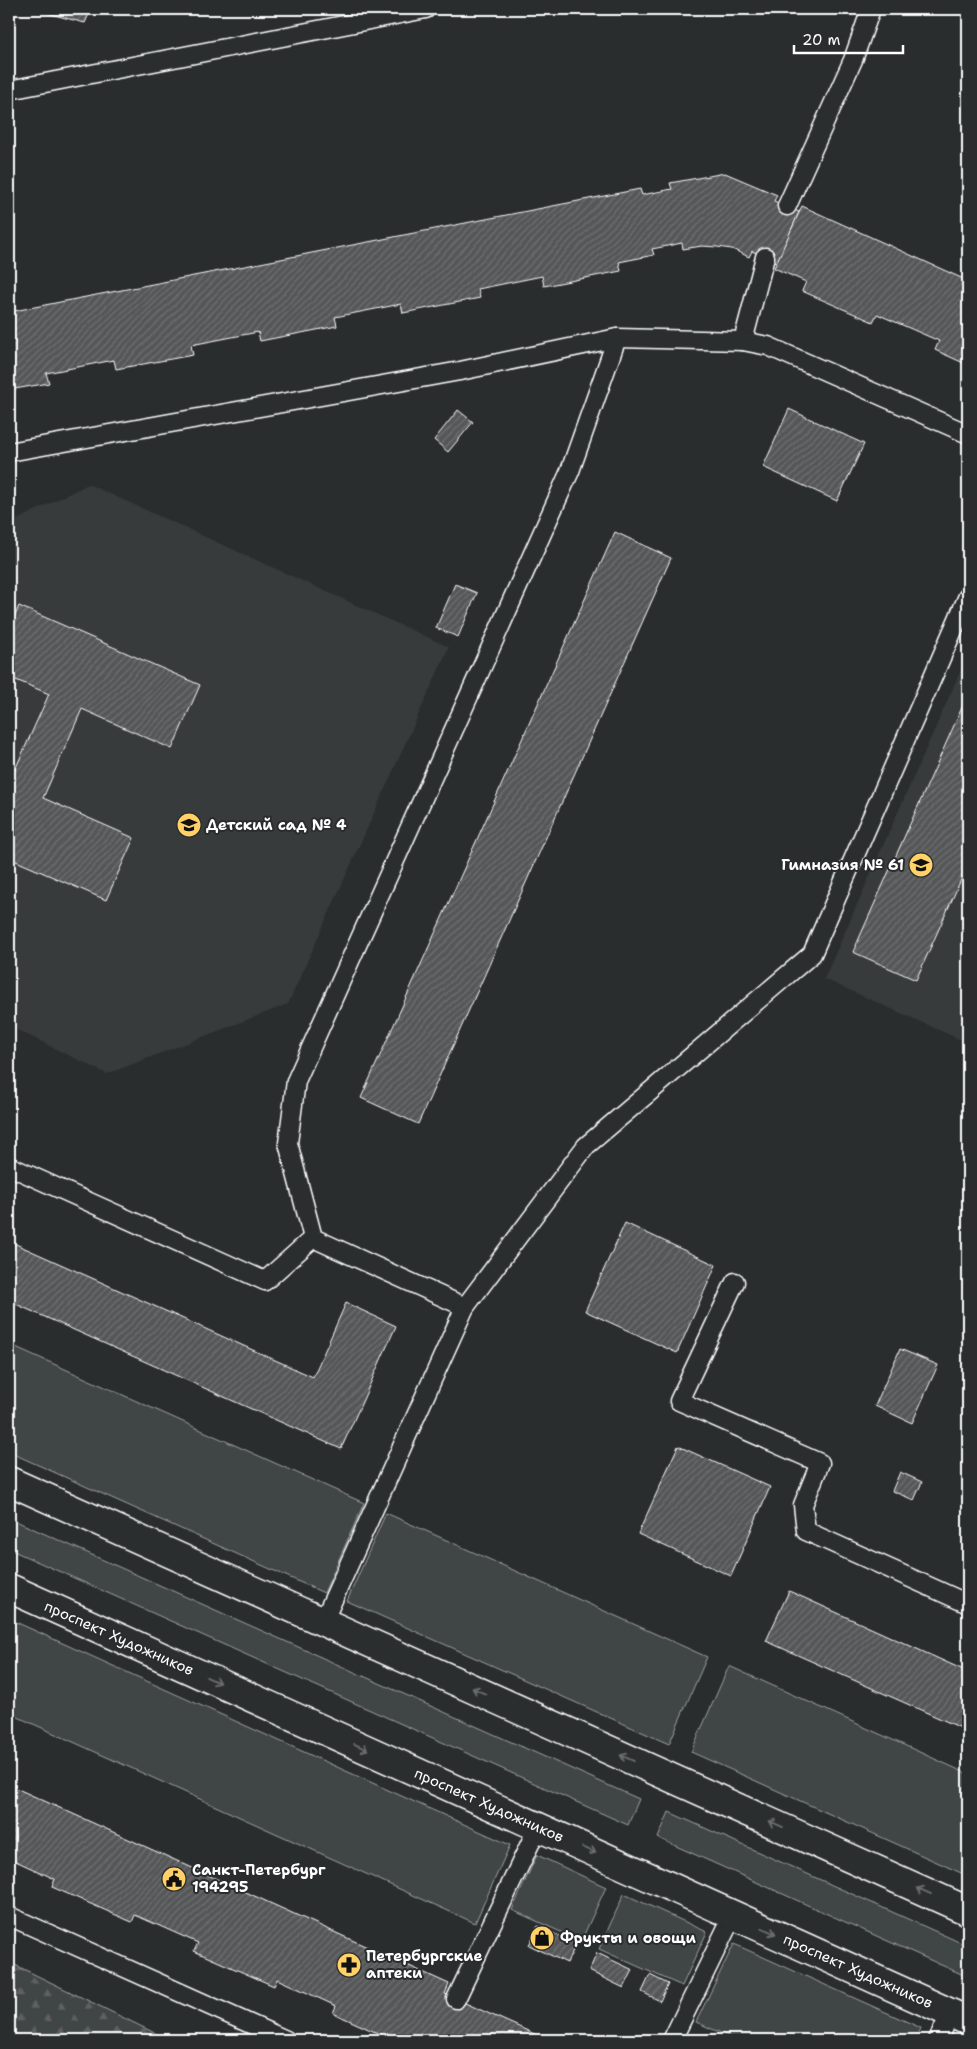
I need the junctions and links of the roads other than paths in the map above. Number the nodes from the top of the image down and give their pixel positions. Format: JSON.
{"nodes":[{"id":1,"x":426,"y":9,"type":"edge"},
{"id":2,"x":871,"y":9,"type":"edge"},
{"id":3,"x":9,"y":90,"type":"edge"},
{"id":4,"x":787,"y":206,"type":"dead end"},
{"id":5,"x":765,"y":257,"type":"dead end"},
{"id":6,"x":617,"y":338,"type":"junction"},
{"id":7,"x":743,"y":341,"type":"junction"},
{"id":8,"x":968,"y":434,"type":"edge"},
{"id":9,"x":9,"y":452,"type":"edge"},
{"id":10,"x":968,"y":596,"type":"edge"},
{"id":11,"x":9,"y":1166,"type":"edge"},
{"id":12,"x":314,"y":1238,"type":"junction"},
{"id":13,"x":735,"y":1282,"type":"dead end"},
{"id":14,"x":465,"y":1307,"type":"junction"},
{"id":15,"x":9,"y":1481,"type":"edge"},
{"id":16,"x":9,"y":1588,"type":"edge"},
{"id":17,"x":968,"y":1604,"type":"edge"},
{"id":18,"x":323,"y":1622,"type":"junction"},
{"id":19,"x":538,"y":1827,"type":"junction"},
{"id":20,"x":968,"y":1911,"type":"edge"},
{"id":21,"x":733,"y":1915,"type":"junction"},
{"id":22,"x":9,"y":1916,"type":"edge"},
{"id":23,"x":456,"y":1998,"type":"dead end"},
{"id":24,"x":960,"y":2017,"type":"edge"},
{"id":25,"x":286,"y":2040,"type":"edge"},
{"id":26,"x":672,"y":2040,"type":"edge"},
{"id":27,"x":938,"y":2040,"type":"edge"}],
"edges":[{"from":1,"to":3,"type":"lane"},
{"from":2,"to":4,"type":"lane"},
{"from":5,"to":7,"type":"lane"},
{"from":6,"to":7,"type":"lane"},
{"from":6,"to":9,"type":"lane"},
{"from":6,"to":12,"type":"lane"},
{"from":7,"to":8,"type":"lane"},
{"from":10,"to":14,"type":"lane"},
{"from":11,"to":12,"type":"lane"},
{"from":12,"to":14,"type":"lane"},
{"from":13,"to":17,"type":"lane"},
{"from":14,"to":18,"type":"lane"},
{"from":15,"to":18,"type":"street"},
{"from":16,"to":19,"type":"street","name":"проспект Художников","one_way":true},
{"from":20,"to":18,"type":"street","one_way":true},
{"from":19,"to":21,"type":"street","name":"проспект Художников","one_way":true},
{"from":19,"to":23,"type":"lane"},
{"from":21,"to":24,"type":"street","name":"проспект Художников","one_way":true},
{"from":21,"to":26,"type":"lane"},
{"from":22,"to":25,"type":"lane"},
{"from":24,"to":27,"type":"lane"}]}
